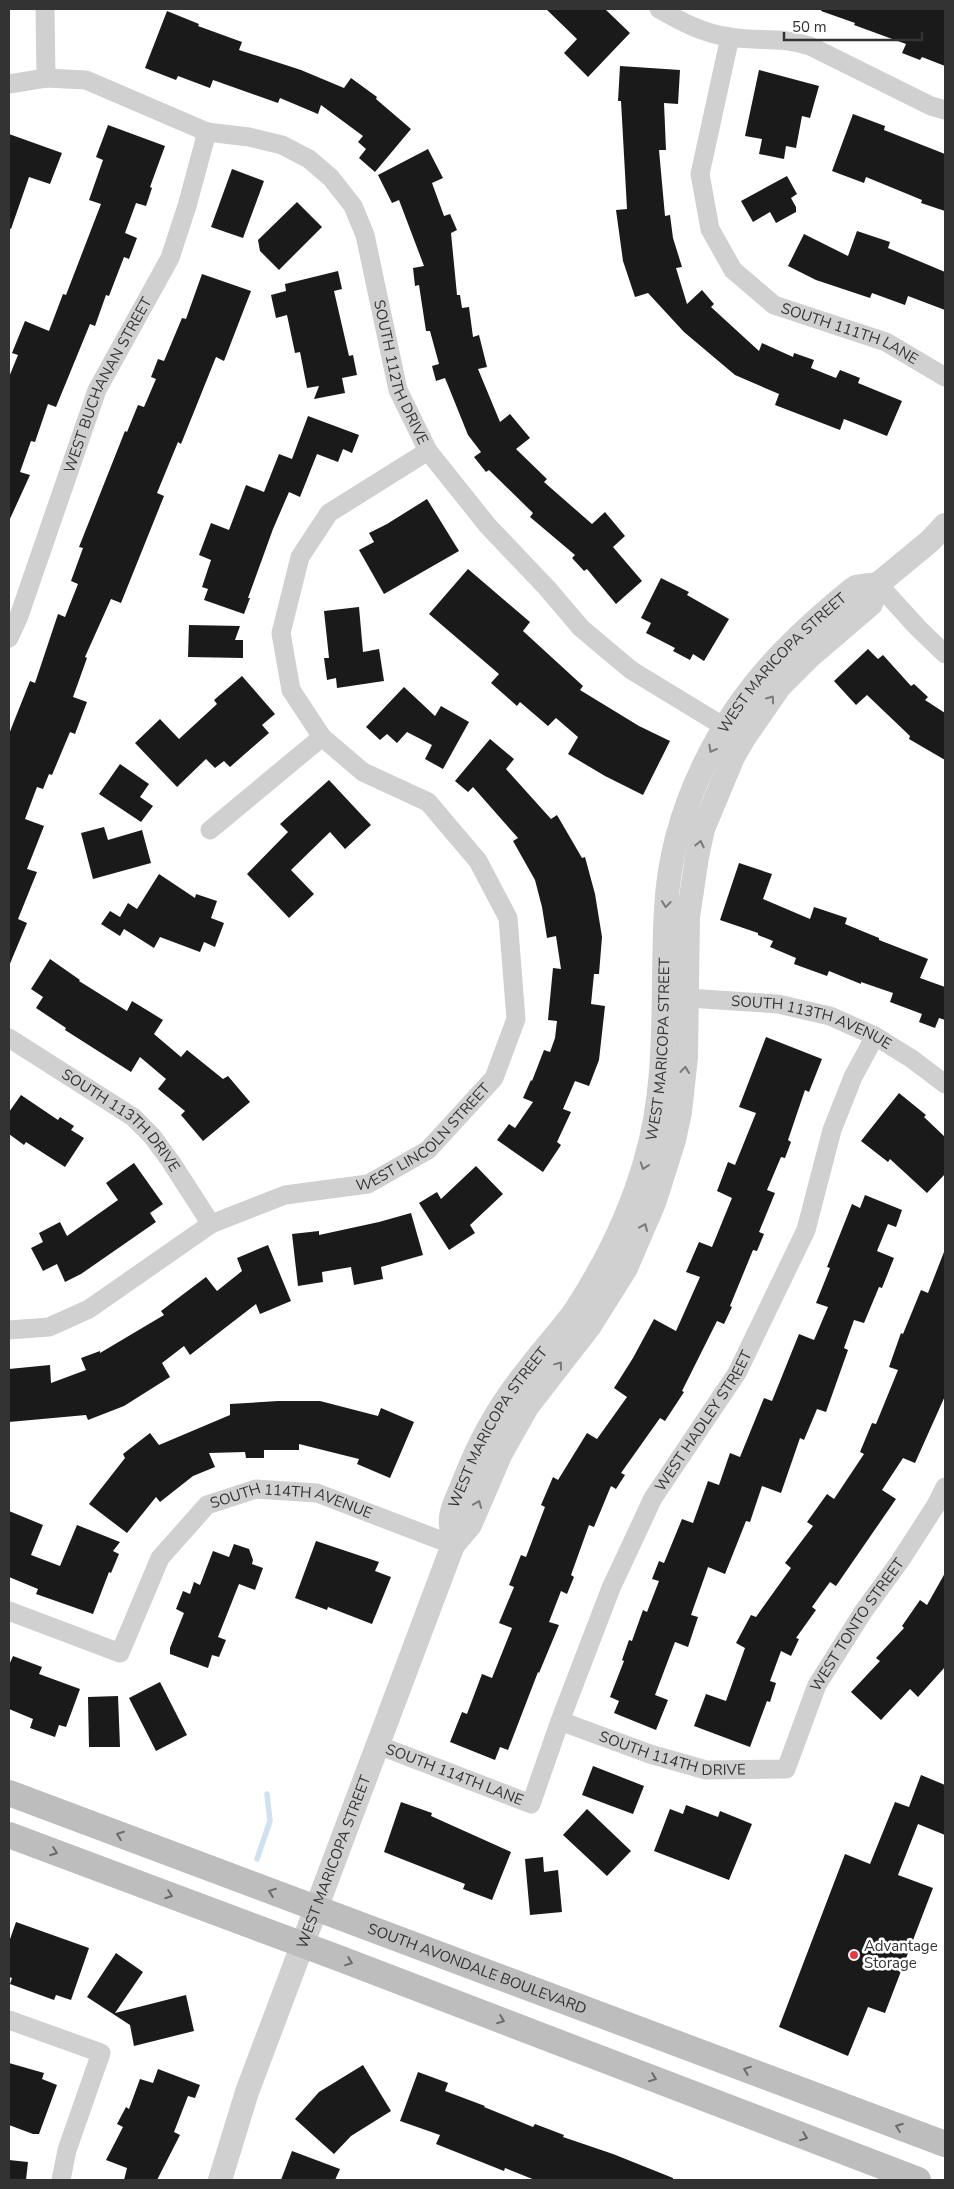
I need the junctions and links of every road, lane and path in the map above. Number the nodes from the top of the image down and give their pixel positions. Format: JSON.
{"nodes":[{"id":1,"x":45,"y":9,"type":"edge"},
{"id":2,"x":659,"y":9,"type":"edge"},
{"id":3,"x":730,"y":37,"type":"junction"},
{"id":4,"x":46,"y":78,"type":"junction"},
{"id":5,"x":9,"y":84,"type":"edge"},
{"id":6,"x":945,"y":110,"type":"edge"},
{"id":7,"x":207,"y":132,"type":"junction"},
{"id":8,"x":945,"y":377,"type":"edge"},
{"id":9,"x":428,"y":451,"type":"junction"},
{"id":10,"x":945,"y":525,"type":"edge"},
{"id":11,"x":878,"y":584,"type":"junction"},
{"id":12,"x":9,"y":638,"type":"edge"},
{"id":13,"x":945,"y":654,"type":"edge"},
{"id":14,"x":734,"y":733,"type":"junction"},
{"id":15,"x":322,"y":737,"type":"junction"},
{"id":16,"x":210,"y":830,"type":"dead end"},
{"id":17,"x":675,"y":997,"type":"junction"},
{"id":18,"x":875,"y":1036,"type":"junction"},
{"id":19,"x":9,"y":1038,"type":"edge"},
{"id":20,"x":945,"y":1084,"type":"edge"},
{"id":21,"x":211,"y":1224,"type":"junction"},
{"id":22,"x":9,"y":1330,"type":"edge"},
{"id":23,"x":945,"y":1487,"type":"edge"},
{"id":24,"x":452,"y":1545,"type":"junction"},
{"id":25,"x":9,"y":1611,"type":"edge"},
{"id":26,"x":560,"y":1721,"type":"junction"},
{"id":27,"x":378,"y":1745,"type":"junction"},
{"id":28,"x":786,"y":1769,"type":"joint"},
{"id":29,"x":9,"y":1793,"type":"edge"},
{"id":30,"x":531,"y":1804,"type":"joint"},
{"id":31,"x":9,"y":1835,"type":"edge"},
{"id":32,"x":318,"y":1909,"type":"junction"},
{"id":33,"x":304,"y":1945,"type":"junction"},
{"id":34,"x":9,"y":2020,"type":"edge"},
{"id":35,"x":945,"y":2144,"type":"edge"},
{"id":36,"x":62,"y":2180,"type":"edge"},
{"id":37,"x":220,"y":2180,"type":"edge"},
{"id":38,"x":918,"y":2180,"type":"edge"}],
"edges":[{"from":1,"to":4,"type":"street"},
{"from":2,"to":3,"type":"street"},
{"from":3,"to":6,"type":"street"},
{"from":3,"to":8,"type":"street","name":"SOUTH 111TH LANE"},
{"from":4,"to":5,"type":"street","name":"SOUTH 112TH DRIVE"},
{"from":4,"to":7,"type":"street","name":"SOUTH 112TH DRIVE"},
{"from":7,"to":9,"type":"street","name":"SOUTH 112TH DRIVE"},
{"from":7,"to":12,"type":"street","name":"WEST BUCHANAN STREET"},
{"from":9,"to":14,"type":"street","name":"SOUTH 112TH DRIVE"},
{"from":9,"to":15,"type":"street","name":"WEST LINCOLN STREET"},
{"from":10,"to":11,"type":"street","name":"WEST MARICOPA STREET"},
{"from":11,"to":13,"type":"street"},
{"from":11,"to":14,"type":"street","name":"WEST MARICOPA STREET"},
{"from":14,"to":17,"type":"street","name":"WEST MARICOPA STREET"},
{"from":15,"to":16,"type":"street"},
{"from":15,"to":21,"type":"street","name":"WEST LINCOLN STREET"},
{"from":17,"to":18,"type":"street","name":"SOUTH 113TH AVENUE"},
{"from":17,"to":24,"type":"street","name":"WEST MARICOPA STREET"},
{"from":18,"to":20,"type":"street","name":"SOUTH 113TH AVENUE"},
{"from":18,"to":26,"type":"street","name":"WEST HADLEY STREET"},
{"from":19,"to":21,"type":"street","name":"SOUTH 113TH DRIVE"},
{"from":21,"to":22,"type":"street","name":"WEST LINCOLN STREET"},
{"from":23,"to":28,"type":"street","name":"WEST TONTO STREET"},
{"from":24,"to":25,"type":"street","name":"SOUTH 114TH AVENUE"},
{"from":24,"to":27,"type":"street","name":"WEST MARICOPA STREET"},
{"from":26,"to":28,"type":"street","name":"SOUTH 114TH DRIVE"},
{"from":26,"to":30,"type":"street","name":"WEST HADLEY STREET"},
{"from":27,"to":30,"type":"street","name":"SOUTH 114TH LANE"},
{"from":27,"to":32,"type":"street","name":"WEST MARICOPA STREET"},
{"from":32,"to":29,"type":"main road","name":"SOUTH AVONDALE BOULEVARD","one_way":true},
{"from":31,"to":33,"type":"main road","one_way":true},
{"from":32,"to":33,"type":"street","name":"WEST MARICOPA STREET"},
{"from":35,"to":32,"type":"main road","name":"SOUTH AVONDALE BOULEVARD","one_way":true},
{"from":33,"to":37,"type":"street","name":"WEST MARICOPA STREET"},
{"from":33,"to":38,"type":"main road","one_way":true},
{"from":34,"to":36,"type":"street"}]}
